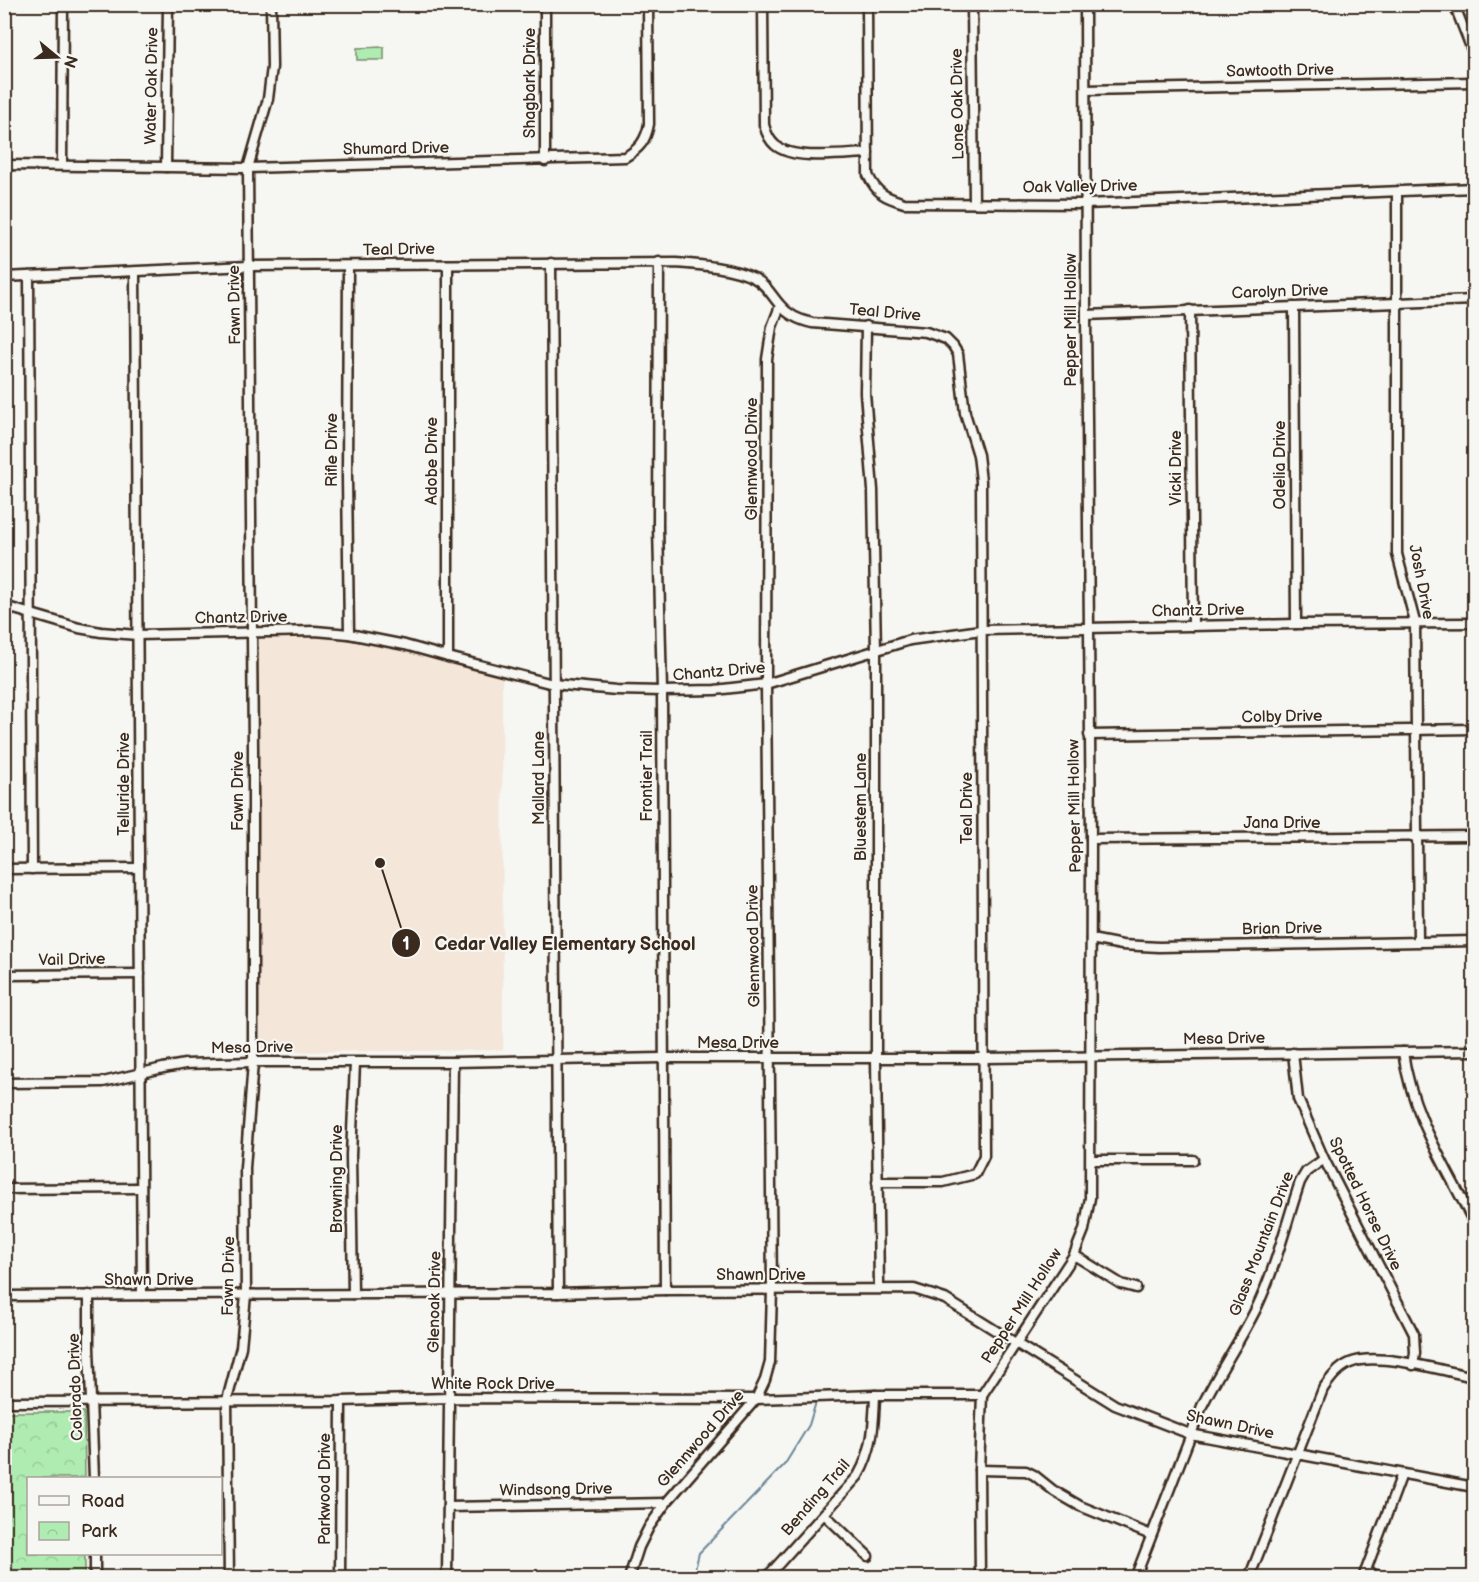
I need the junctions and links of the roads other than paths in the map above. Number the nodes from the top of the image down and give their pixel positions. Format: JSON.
{"nodes":[{"id":1,"x":63,"y":4,"type":"edge"},
{"id":2,"x":168,"y":4,"type":"edge"},
{"id":3,"x":271,"y":4,"type":"edge"},
{"id":4,"x":544,"y":4,"type":"edge"},
{"id":5,"x":648,"y":4,"type":"edge"},
{"id":6,"x":762,"y":4,"type":"edge"},
{"id":7,"x":867,"y":4,"type":"edge"},
{"id":8,"x":972,"y":4,"type":"edge"},
{"id":9,"x":1085,"y":4,"type":"edge"},
{"id":10,"x":1454,"y":4,"type":"edge"},
{"id":11,"x":1474,"y":55,"type":"edge"},
{"id":12,"x":1474,"y":82,"type":"edge"},
{"id":13,"x":1086,"y":90,"type":"junction"},
{"id":14,"x":868,"y":153,"type":"junction"},
{"id":15,"x":545,"y":161,"type":"junction"},
{"id":16,"x":4,"y":165,"type":"edge"},
{"id":17,"x":62,"y":165,"type":"junction"},
{"id":18,"x":166,"y":167,"type":"junction"},
{"id":19,"x":248,"y":168,"type":"junction"},
{"id":20,"x":1474,"y":188,"type":"edge"},
{"id":21,"x":1397,"y":192,"type":"junction"},
{"id":22,"x":974,"y":203,"type":"junction"},
{"id":23,"x":1086,"y":204,"type":"junction"},
{"id":24,"x":659,"y":262,"type":"junction"},
{"id":25,"x":550,"y":263,"type":"junction"},
{"id":26,"x":448,"y":265,"type":"junction"},
{"id":27,"x":249,"y":266,"type":"junction"},
{"id":28,"x":348,"y":266,"type":"junction"},
{"id":29,"x":135,"y":273,"type":"junction"},
{"id":30,"x":29,"y":276,"type":"junction"},
{"id":31,"x":4,"y":277,"type":"edge"},
{"id":32,"x":1474,"y":300,"type":"edge"},
{"id":33,"x":1396,"y":304,"type":"junction"},
{"id":34,"x":780,"y":306,"type":"junction"},
{"id":35,"x":1294,"y":307,"type":"junction"},
{"id":36,"x":1190,"y":310,"type":"junction"},
{"id":37,"x":1086,"y":315,"type":"junction"},
{"id":38,"x":866,"y":326,"type":"junction"},
{"id":39,"x":4,"y":606,"type":"edge"},
{"id":40,"x":31,"y":613,"type":"junction"},
{"id":41,"x":1415,"y":622,"type":"junction"},
{"id":42,"x":1474,"y":623,"type":"edge"},
{"id":43,"x":1296,"y":624,"type":"junction"},
{"id":44,"x":1192,"y":626,"type":"junction"},
{"id":45,"x":1088,"y":628,"type":"junction"},
{"id":46,"x":981,"y":630,"type":"junction"},
{"id":47,"x":252,"y":632,"type":"junction"},
{"id":48,"x":350,"y":634,"type":"junction"},
{"id":49,"x":138,"y":635,"type":"junction"},
{"id":50,"x":876,"y":651,"type":"junction"},
{"id":51,"x":448,"y":657,"type":"junction"},
{"id":52,"x":553,"y":684,"type":"junction"},
{"id":53,"x":766,"y":684,"type":"junction"},
{"id":54,"x":662,"y":692,"type":"junction"},
{"id":55,"x":1474,"y":729,"type":"edge"},
{"id":56,"x":1416,"y":730,"type":"junction"},
{"id":57,"x":1089,"y":735,"type":"junction"},
{"id":58,"x":1418,"y":836,"type":"junction"},
{"id":59,"x":1474,"y":836,"type":"edge"},
{"id":60,"x":1090,"y":839,"type":"junction"},
{"id":61,"x":139,"y":868,"type":"junction"},
{"id":62,"x":4,"y":869,"type":"edge"},
{"id":63,"x":32,"y":869,"type":"junction"},
{"id":64,"x":1091,"y":939,"type":"junction"},
{"id":65,"x":1418,"y":941,"type":"junction"},
{"id":66,"x":1474,"y":941,"type":"edge"},
{"id":67,"x":140,"y":974,"type":"junction"},
{"id":68,"x":4,"y":975,"type":"edge"},
{"id":69,"x":1474,"y":1050,"type":"edge"},
{"id":70,"x":1403,"y":1052,"type":"junction"},
{"id":71,"x":1293,"y":1053,"type":"junction"},
{"id":72,"x":1091,"y":1056,"type":"junction"},
{"id":73,"x":771,"y":1057,"type":"junction"},
{"id":74,"x":662,"y":1058,"type":"junction"},
{"id":75,"x":876,"y":1058,"type":"junction"},
{"id":76,"x":984,"y":1058,"type":"junction"},
{"id":77,"x":556,"y":1061,"type":"junction"},
{"id":78,"x":253,"y":1062,"type":"junction"},
{"id":79,"x":453,"y":1062,"type":"junction"},
{"id":80,"x":355,"y":1063,"type":"junction"},
{"id":81,"x":141,"y":1074,"type":"junction"},
{"id":82,"x":4,"y":1083,"type":"edge"},
{"id":83,"x":1324,"y":1159,"type":"junction"},
{"id":84,"x":1091,"y":1160,"type":"junction"},
{"id":85,"x":1193,"y":1160,"type":"dead end"},
{"id":86,"x":877,"y":1182,"type":"junction"},
{"id":87,"x":141,"y":1188,"type":"junction"},
{"id":88,"x":4,"y":1189,"type":"edge"},
{"id":89,"x":1474,"y":1223,"type":"edge"},
{"id":90,"x":1074,"y":1255,"type":"junction"},
{"id":91,"x":879,"y":1288,"type":"junction"},
{"id":92,"x":1136,"y":1288,"type":"dead end"},
{"id":93,"x":665,"y":1290,"type":"junction"},
{"id":94,"x":772,"y":1290,"type":"junction"},
{"id":95,"x":450,"y":1293,"type":"junction"},
{"id":96,"x":558,"y":1293,"type":"junction"},
{"id":97,"x":142,"y":1294,"type":"junction"},
{"id":98,"x":353,"y":1294,"type":"junction"},
{"id":99,"x":89,"y":1295,"type":"junction"},
{"id":100,"x":246,"y":1295,"type":"junction"},
{"id":101,"x":4,"y":1296,"type":"edge"},
{"id":102,"x":1016,"y":1344,"type":"junction"},
{"id":103,"x":1413,"y":1365,"type":"junction"},
{"id":104,"x":1474,"y":1377,"type":"edge"},
{"id":105,"x":875,"y":1395,"type":"junction"},
{"id":106,"x":982,"y":1395,"type":"junction"},
{"id":107,"x":449,"y":1398,"type":"junction"},
{"id":108,"x":756,"y":1399,"type":"junction"},
{"id":109,"x":227,"y":1400,"type":"junction"},
{"id":110,"x":92,"y":1401,"type":"junction"},
{"id":111,"x":341,"y":1401,"type":"junction"},
{"id":112,"x":4,"y":1402,"type":"edge"},
{"id":113,"x":1190,"y":1434,"type":"junction"},
{"id":114,"x":1298,"y":1453,"type":"junction"},
{"id":115,"x":979,"y":1470,"type":"junction"},
{"id":116,"x":1402,"y":1474,"type":"junction"},
{"id":117,"x":93,"y":1477,"type":"edge"},
{"id":118,"x":1474,"y":1487,"type":"edge"},
{"id":119,"x":666,"y":1503,"type":"junction"},
{"id":120,"x":448,"y":1507,"type":"junction"},
{"id":121,"x":824,"y":1514,"type":"junction"},
{"id":122,"x":1151,"y":1535,"type":"junction"},
{"id":123,"x":95,"y":1555,"type":"edge"},
{"id":124,"x":868,"y":1556,"type":"dead end"},
{"id":125,"x":1364,"y":1575,"type":"edge"},
{"id":126,"x":95,"y":1578,"type":"edge"},
{"id":127,"x":229,"y":1578,"type":"edge"},
{"id":128,"x":340,"y":1578,"type":"edge"},
{"id":129,"x":447,"y":1578,"type":"edge"},
{"id":130,"x":629,"y":1578,"type":"edge"},
{"id":131,"x":766,"y":1578,"type":"edge"},
{"id":132,"x":980,"y":1578,"type":"edge"},
{"id":133,"x":1135,"y":1578,"type":"edge"},
{"id":134,"x":1249,"y":1578,"type":"edge"},
{"id":135,"x":1389,"y":1578,"type":"edge"}],
"edges":[{"from":1,"to":17,"type":"street"},
{"from":2,"to":18,"type":"street","name":"Water Oak Drive"},
{"from":3,"to":19,"type":"street","name":"Fawn Drive"},
{"from":4,"to":15,"type":"street","name":"Shagbark Drive"},
{"from":5,"to":15,"type":"street","name":"Shumard Drive"},
{"from":6,"to":14,"type":"street"},
{"from":7,"to":14,"type":"street","name":"Oak Valley Drive"},
{"from":8,"to":22,"type":"street","name":"Lone Oak Drive"},
{"from":9,"to":13,"type":"street","name":"Pepper Mill Hollow"},
{"from":10,"to":11,"type":"street"},
{"from":12,"to":13,"type":"street","name":"Sawtooth Drive"},
{"from":13,"to":23,"type":"street","name":"Pepper Mill Hollow"},
{"from":14,"to":22,"type":"street","name":"Oak Valley Drive"},
{"from":15,"to":19,"type":"street","name":"Shumard Drive"},
{"from":16,"to":17,"type":"street","name":"Shumard Drive"},
{"from":17,"to":18,"type":"street","name":"Shumard Drive"},
{"from":18,"to":19,"type":"street","name":"Shumard Drive"},
{"from":19,"to":27,"type":"street","name":"Fawn Drive"},
{"from":20,"to":21,"type":"street","name":"Oak Valley Drive"},
{"from":21,"to":23,"type":"street","name":"Oak Valley Drive"},
{"from":21,"to":33,"type":"street","name":"Josh Drive"},
{"from":22,"to":23,"type":"street","name":"Oak Valley Drive"},
{"from":23,"to":37,"type":"street","name":"Pepper Mill Hollow"},
{"from":24,"to":25,"type":"street","name":"Teal Drive"},
{"from":24,"to":34,"type":"street","name":"Teal Drive"},
{"from":24,"to":54,"type":"street","name":"Frontier Trail"},
{"from":25,"to":26,"type":"street","name":"Teal Drive"},
{"from":25,"to":52,"type":"street","name":"Mallard Lane"},
{"from":26,"to":28,"type":"street","name":"Teal Drive"},
{"from":26,"to":51,"type":"street","name":"Adobe Drive"},
{"from":27,"to":28,"type":"street","name":"Teal Drive"},
{"from":27,"to":29,"type":"street","name":"Teal Drive"},
{"from":27,"to":47,"type":"street","name":"Fawn Drive"},
{"from":28,"to":48,"type":"street","name":"Rifle Drive"},
{"from":29,"to":30,"type":"street","name":"Teal Drive"},
{"from":29,"to":49,"type":"street","name":"Telluride Drive"},
{"from":30,"to":31,"type":"street","name":"Teal Drive"},
{"from":30,"to":40,"type":"street"},
{"from":32,"to":33,"type":"street","name":"Carolyn Drive"},
{"from":33,"to":35,"type":"street","name":"Carolyn Drive"},
{"from":33,"to":41,"type":"street","name":"Josh Drive"},
{"from":34,"to":38,"type":"street","name":"Teal Drive"},
{"from":34,"to":53,"type":"street","name":"Glennwood Drive"},
{"from":35,"to":36,"type":"street","name":"Carolyn Drive"},
{"from":35,"to":43,"type":"street","name":"Odelia Drive"},
{"from":36,"to":37,"type":"street","name":"Carolyn Drive"},
{"from":36,"to":44,"type":"street","name":"Vicki Drive"},
{"from":37,"to":45,"type":"street","name":"Pepper Mill Hollow"},
{"from":38,"to":46,"type":"street","name":"Teal Drive"},
{"from":38,"to":50,"type":"street","name":"Bluestem Lane"},
{"from":39,"to":40,"type":"street","name":"Chantz Drive"},
{"from":40,"to":49,"type":"street","name":"Chantz Drive"},
{"from":40,"to":63,"type":"street"},
{"from":41,"to":42,"type":"street","name":"Chantz Drive"},
{"from":41,"to":43,"type":"street","name":"Chantz Drive"},
{"from":41,"to":56,"type":"street","name":"Josh Drive"},
{"from":43,"to":44,"type":"street","name":"Chantz Drive"},
{"from":44,"to":45,"type":"street","name":"Chantz Drive"},
{"from":45,"to":46,"type":"street","name":"Chantz Drive"},
{"from":45,"to":57,"type":"street","name":"Pepper Mill Hollow"},
{"from":46,"to":50,"type":"street","name":"Chantz Drive"},
{"from":46,"to":76,"type":"street","name":"Teal Drive"},
{"from":47,"to":48,"type":"street","name":"Chantz Drive"},
{"from":47,"to":49,"type":"street","name":"Chantz Drive"},
{"from":47,"to":78,"type":"street","name":"Fawn Drive"},
{"from":48,"to":51,"type":"street","name":"Chantz Drive"},
{"from":49,"to":61,"type":"street","name":"Telluride Drive"},
{"from":50,"to":53,"type":"street","name":"Chantz Drive"},
{"from":50,"to":75,"type":"street","name":"Bluestem Lane"},
{"from":51,"to":52,"type":"street","name":"Chantz Drive"},
{"from":52,"to":54,"type":"street","name":"Chantz Drive"},
{"from":52,"to":77,"type":"street","name":"Mallard Lane"},
{"from":53,"to":54,"type":"street","name":"Chantz Drive"},
{"from":53,"to":73,"type":"street","name":"Glennwood Drive"},
{"from":54,"to":74,"type":"street","name":"Frontier Trail"},
{"from":55,"to":56,"type":"street","name":"Colby Drive"},
{"from":56,"to":57,"type":"street","name":"Colby Drive"},
{"from":56,"to":58,"type":"street","name":"Josh Drive"},
{"from":57,"to":60,"type":"street","name":"Pepper Mill Hollow"},
{"from":58,"to":59,"type":"street","name":"Jana Drive"},
{"from":58,"to":60,"type":"street","name":"Jana Drive"},
{"from":58,"to":65,"type":"street","name":"Josh Drive"},
{"from":60,"to":64,"type":"street","name":"Pepper Mill Hollow"},
{"from":61,"to":63,"type":"street"},
{"from":61,"to":67,"type":"street","name":"Telluride Drive"},
{"from":62,"to":63,"type":"street"},
{"from":64,"to":65,"type":"street","name":"Brian Drive"},
{"from":64,"to":72,"type":"street","name":"Pepper Mill Hollow"},
{"from":65,"to":66,"type":"street","name":"Brian Drive"},
{"from":67,"to":68,"type":"street","name":"Vail Drive"},
{"from":67,"to":81,"type":"street","name":"Telluride Drive"},
{"from":69,"to":70,"type":"street","name":"Mesa Drive"},
{"from":70,"to":71,"type":"street","name":"Mesa Drive"},
{"from":70,"to":89,"type":"street"},
{"from":71,"to":72,"type":"street","name":"Mesa Drive"},
{"from":71,"to":83,"type":"street","name":"Spotted Horse Drive"},
{"from":72,"to":76,"type":"street","name":"Mesa Drive"},
{"from":72,"to":84,"type":"street","name":"Pepper Mill Hollow"},
{"from":73,"to":74,"type":"street","name":"Mesa Drive"},
{"from":73,"to":75,"type":"street","name":"Mesa Drive"},
{"from":73,"to":94,"type":"street","name":"Glennwood Drive"},
{"from":74,"to":77,"type":"street","name":"Mesa Drive"},
{"from":74,"to":93,"type":"street","name":"Frontier Trail"},
{"from":75,"to":76,"type":"street","name":"Mesa Drive"},
{"from":75,"to":86,"type":"street","name":"Bluestem Lane"},
{"from":76,"to":86,"type":"street","name":"Teal Drive"},
{"from":77,"to":79,"type":"street","name":"Mesa Drive"},
{"from":77,"to":96,"type":"street","name":"Mallard Lane"},
{"from":78,"to":80,"type":"street","name":"Mesa Drive"},
{"from":78,"to":81,"type":"street","name":"Mesa Drive"},
{"from":78,"to":100,"type":"street","name":"Fawn Drive"},
{"from":79,"to":80,"type":"street","name":"Mesa Drive"},
{"from":79,"to":95,"type":"street","name":"Glenoak Drive"},
{"from":80,"to":98,"type":"street","name":"Browning Drive"},
{"from":81,"to":82,"type":"street","name":"Mesa Drive"},
{"from":81,"to":87,"type":"street","name":"Telluride Drive"},
{"from":83,"to":103,"type":"street","name":"Spotted Horse Drive"},
{"from":83,"to":113,"type":"street","name":"Glass Mountain Drive"},
{"from":84,"to":85,"type":"street"},
{"from":84,"to":90,"type":"street","name":"Pepper Mill Hollow"},
{"from":86,"to":91,"type":"street","name":"Bluestem Lane"},
{"from":87,"to":88,"type":"street"},
{"from":87,"to":97,"type":"street","name":"Telluride Drive"},
{"from":90,"to":92,"type":"street"},
{"from":90,"to":102,"type":"street","name":"Pepper Mill Hollow"},
{"from":91,"to":94,"type":"street","name":"Shawn Drive"},
{"from":91,"to":102,"type":"street","name":"Shawn Drive"},
{"from":93,"to":94,"type":"street","name":"Shawn Drive"},
{"from":93,"to":96,"type":"street","name":"Shawn Drive"},
{"from":94,"to":108,"type":"street","name":"Glennwood Drive"},
{"from":95,"to":96,"type":"street","name":"Shawn Drive"},
{"from":95,"to":98,"type":"street","name":"Shawn Drive"},
{"from":95,"to":107,"type":"street","name":"Glenoak Drive"},
{"from":97,"to":99,"type":"street","name":"Shawn Drive"},
{"from":97,"to":100,"type":"street","name":"Shawn Drive"},
{"from":98,"to":100,"type":"street","name":"Shawn Drive"},
{"from":99,"to":101,"type":"street","name":"Shawn Drive"},
{"from":99,"to":110,"type":"street","name":"Colorado Drive"},
{"from":100,"to":109,"type":"street","name":"Fawn Drive"},
{"from":102,"to":106,"type":"street","name":"Pepper Mill Hollow"},
{"from":102,"to":113,"type":"street","name":"Shawn Drive"},
{"from":103,"to":104,"type":"street"},
{"from":103,"to":114,"type":"street"},
{"from":105,"to":106,"type":"street","name":"White Rock Drive"},
{"from":105,"to":108,"type":"street","name":"White Rock Drive"},
{"from":105,"to":121,"type":"street","name":"Bending Trail"},
{"from":106,"to":115,"type":"street"},
{"from":107,"to":108,"type":"street","name":"White Rock Drive"},
{"from":107,"to":111,"type":"street","name":"White Rock Drive"},
{"from":107,"to":120,"type":"street","name":"Glenoak Drive"},
{"from":108,"to":119,"type":"street","name":"Glennwood Drive"},
{"from":109,"to":110,"type":"street","name":"White Rock Drive"},
{"from":109,"to":111,"type":"street","name":"White Rock Drive"},
{"from":109,"to":127,"type":"street","name":"Fawn Drive"},
{"from":110,"to":112,"type":"street","name":"White Rock Drive"},
{"from":110,"to":117,"type":"street","name":"Colorado Drive"},
{"from":111,"to":128,"type":"street","name":"Parkwood Drive"},
{"from":113,"to":114,"type":"street","name":"Shawn Drive"},
{"from":113,"to":122,"type":"street","name":"Glass Mountain Drive"},
{"from":114,"to":116,"type":"street","name":"Shawn Drive"},
{"from":114,"to":134,"type":"street"},
{"from":115,"to":122,"type":"street"},
{"from":115,"to":132,"type":"street"},
{"from":116,"to":118,"type":"street","name":"Shawn Drive"},
{"from":116,"to":125,"type":"street"},
{"from":119,"to":120,"type":"street","name":"Windsong Drive"},
{"from":119,"to":130,"type":"street","name":"Glennwood Drive"},
{"from":120,"to":129,"type":"street","name":"Glenoak Drive"},
{"from":121,"to":124,"type":"street"},
{"from":121,"to":131,"type":"street","name":"Bending Trail"},
{"from":122,"to":133,"type":"street","name":"Glass Mountain Drive"},
{"from":123,"to":126,"type":"street"},
{"from":125,"to":135,"type":"street"}]}
